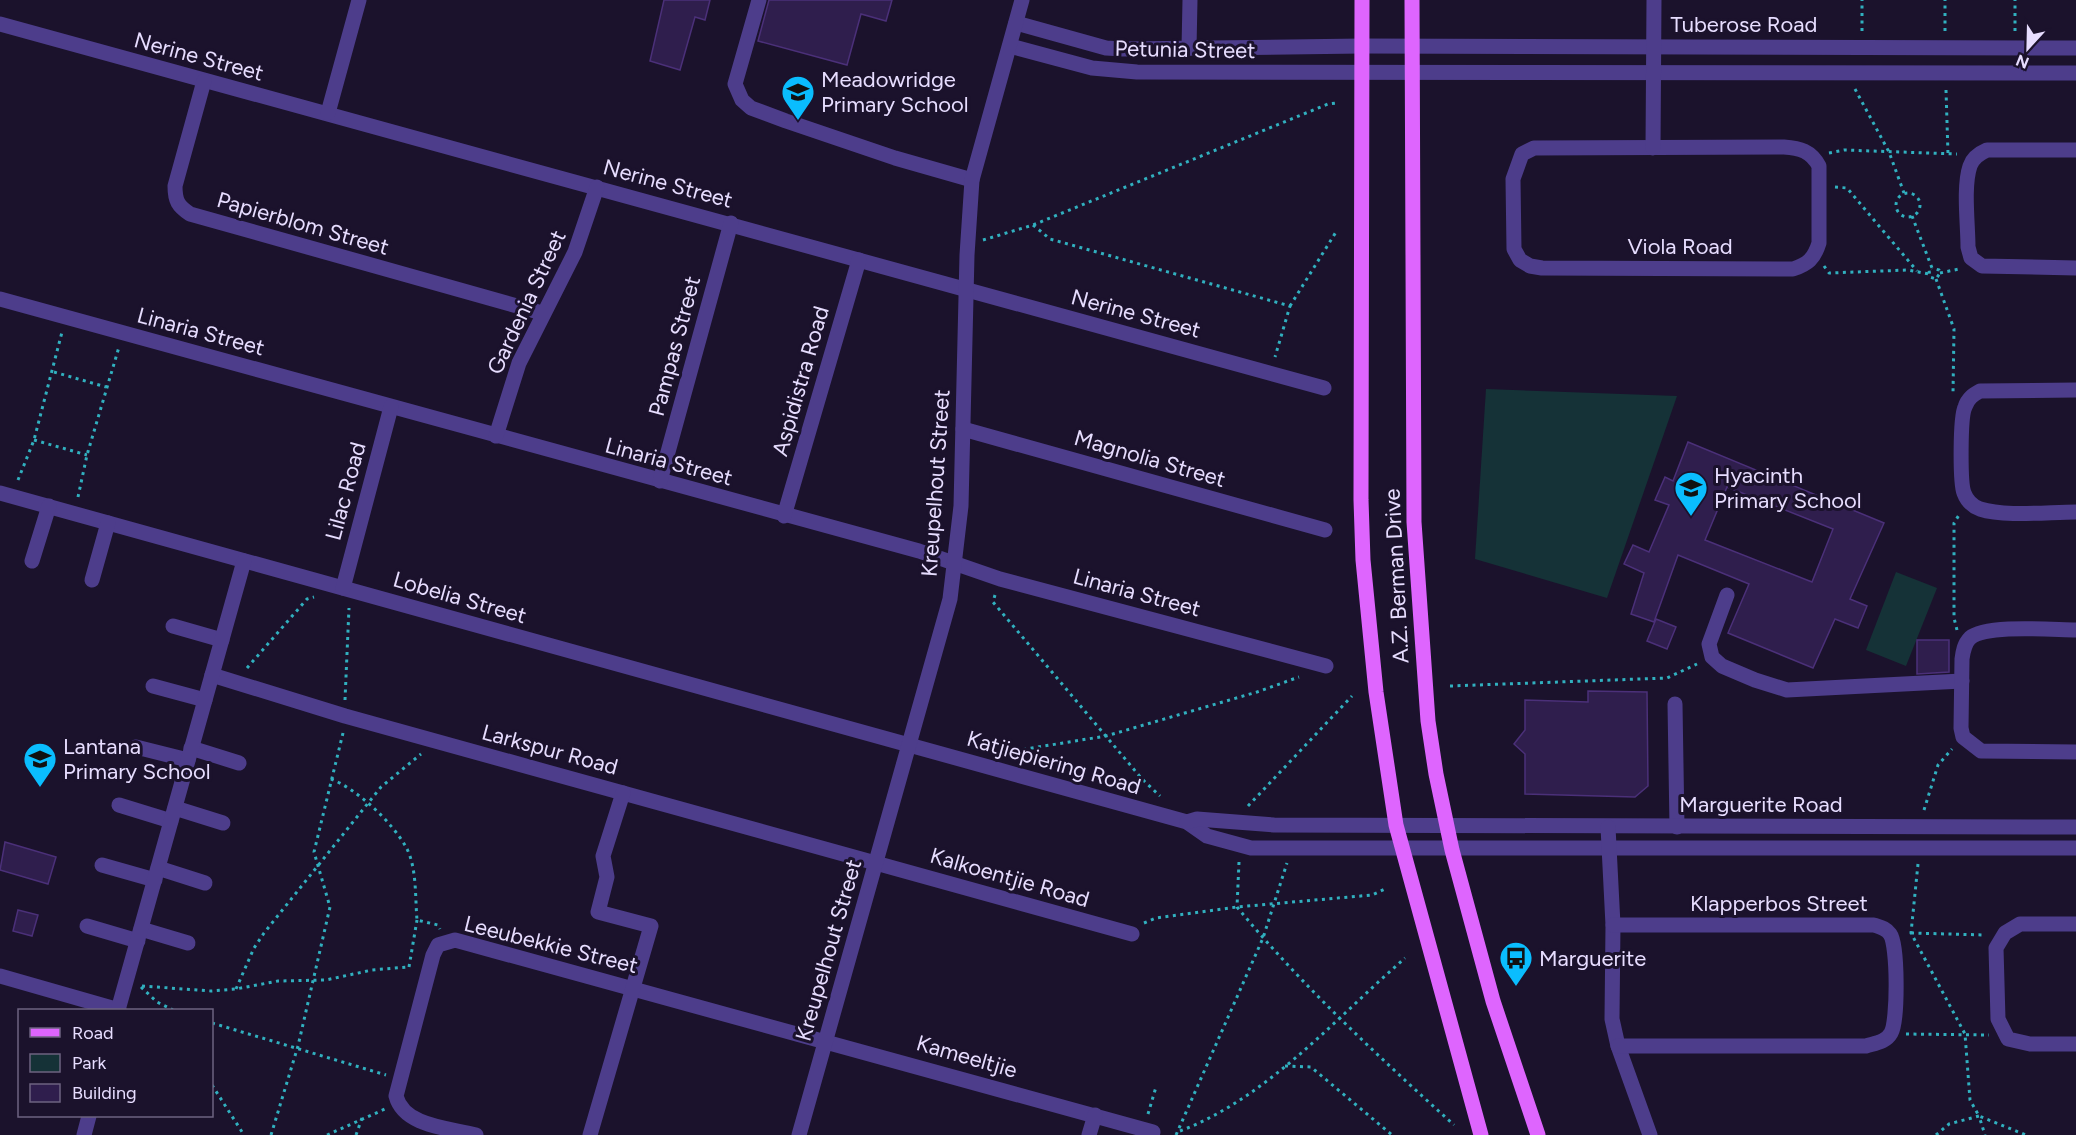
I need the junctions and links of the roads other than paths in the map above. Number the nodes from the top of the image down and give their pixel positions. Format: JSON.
{"nodes":[{"id":1,"x":359,"y":0,"type":"edge"},
{"id":2,"x":759,"y":0,"type":"edge"},
{"id":3,"x":1022,"y":0,"type":"edge"},
{"id":4,"x":1190,"y":0,"type":"edge"},
{"id":5,"x":1362,"y":0,"type":"edge"},
{"id":6,"x":1413,"y":0,"type":"edge"},
{"id":7,"x":1654,"y":0,"type":"edge"},
{"id":8,"x":1016,"y":23,"type":"junction"},
{"id":9,"x":0,"y":24,"type":"edge"},
{"id":10,"x":1010,"y":46,"type":"junction"},
{"id":11,"x":1362,"y":46,"type":"junction"},
{"id":12,"x":1413,"y":46,"type":"junction"},
{"id":13,"x":1652,"y":46,"type":"junction"},
{"id":14,"x":1189,"y":48,"type":"junction"},
{"id":15,"x":2076,"y":48,"type":"edge"},
{"id":16,"x":1362,"y":73,"type":"junction"},
{"id":17,"x":2076,"y":73,"type":"edge"},
{"id":18,"x":1413,"y":74,"type":"junction"},
{"id":19,"x":1652,"y":74,"type":"junction"},
{"id":20,"x":204,"y":81,"type":"junction"},
{"id":21,"x":328,"y":113,"type":"junction"},
{"id":22,"x":1653,"y":148,"type":"junction"},
{"id":23,"x":2076,"y":150,"type":"edge"},
{"id":24,"x":972,"y":180,"type":"junction"},
{"id":25,"x":597,"y":187,"type":"junction"},
{"id":26,"x":731,"y":223,"type":"junction"},
{"id":27,"x":859,"y":260,"type":"junction"},
{"id":28,"x":2076,"y":268,"type":"edge"},
{"id":29,"x":967,"y":290,"type":"junction"},
{"id":30,"x":0,"y":299,"type":"edge"},
{"id":31,"x":542,"y":313,"type":"junction"},
{"id":32,"x":1324,"y":388,"type":"dead end"},
{"id":33,"x":2076,"y":390,"type":"edge"},
{"id":34,"x":391,"y":407,"type":"junction"},
{"id":35,"x":963,"y":429,"type":"junction"},
{"id":36,"x":496,"y":436,"type":"junction"},
{"id":37,"x":660,"y":481,"type":"junction"},
{"id":38,"x":6,"y":494,"type":"edge"},
{"id":39,"x":48,"y":506,"type":"junction"},
{"id":40,"x":2076,"y":512,"type":"edge"},
{"id":41,"x":784,"y":516,"type":"junction"},
{"id":42,"x":108,"y":523,"type":"junction"},
{"id":43,"x":1325,"y":530,"type":"dead end"},
{"id":44,"x":32,"y":561,"type":"dead end"},
{"id":45,"x":244,"y":561,"type":"junction"},
{"id":46,"x":954,"y":562,"type":"junction"},
{"id":47,"x":92,"y":580,"type":"dead end"},
{"id":48,"x":343,"y":588,"type":"junction"},
{"id":49,"x":1727,"y":595,"type":"dead end"},
{"id":50,"x":173,"y":626,"type":"dead end"},
{"id":51,"x":2076,"y":630,"type":"edge"},
{"id":52,"x":222,"y":640,"type":"junction"},
{"id":53,"x":1326,"y":666,"type":"road end"},
{"id":54,"x":212,"y":675,"type":"junction"},
{"id":55,"x":1962,"y":681,"type":"junction"},
{"id":56,"x":153,"y":686,"type":"dead end"},
{"id":57,"x":205,"y":700,"type":"junction"},
{"id":58,"x":1675,"y":705,"type":"dead end"},
{"id":59,"x":909,"y":745,"type":"junction"},
{"id":60,"x":136,"y":747,"type":"dead end"},
{"id":61,"x":2076,"y":752,"type":"edge"},
{"id":62,"x":190,"y":754,"type":"junction"},
{"id":63,"x":239,"y":763,"type":"dead end"},
{"id":64,"x":623,"y":793,"type":"junction"},
{"id":65,"x":119,"y":805,"type":"dead end"},
{"id":66,"x":173,"y":814,"type":"junction"},
{"id":67,"x":1187,"y":822,"type":"junction"},
{"id":68,"x":222,"y":823,"type":"dead end"},
{"id":69,"x":1396,"y":825,"type":"junction"},
{"id":70,"x":1446,"y":825,"type":"junction"},
{"id":71,"x":1677,"y":826,"type":"junction"},
{"id":72,"x":2076,"y":826,"type":"edge"},
{"id":73,"x":1608,"y":827,"type":"junction"},
{"id":74,"x":2076,"y":848,"type":"edge"},
{"id":75,"x":1402,"y":850,"type":"junction"},
{"id":76,"x":1452,"y":850,"type":"junction"},
{"id":77,"x":1610,"y":850,"type":"junction"},
{"id":78,"x":876,"y":864,"type":"junction"},
{"id":79,"x":102,"y":865,"type":"dead end"},
{"id":80,"x":156,"y":874,"type":"junction"},
{"id":81,"x":205,"y":883,"type":"dead end"},
{"id":82,"x":2076,"y":924,"type":"edge"},
{"id":83,"x":1613,"y":925,"type":"junction"},
{"id":84,"x":87,"y":926,"type":"dead end"},
{"id":85,"x":1132,"y":934,"type":"road end"},
{"id":86,"x":139,"y":935,"type":"junction"},
{"id":87,"x":188,"y":943,"type":"dead end"},
{"id":88,"x":0,"y":976,"type":"edge"},
{"id":89,"x":632,"y":987,"type":"junction"},
{"id":90,"x":115,"y":1009,"type":"edge"},
{"id":91,"x":119,"y":1009,"type":"edge"},
{"id":92,"x":826,"y":1041,"type":"junction"},
{"id":93,"x":2076,"y":1044,"type":"edge"},
{"id":94,"x":1618,"y":1046,"type":"junction"},
{"id":95,"x":1095,"y":1115,"type":"junction"},
{"id":96,"x":89,"y":1117,"type":"edge"},
{"id":97,"x":1148,"y":1131,"type":"road end"},
{"id":98,"x":84,"y":1135,"type":"edge"},
{"id":99,"x":476,"y":1135,"type":"edge"},
{"id":100,"x":590,"y":1135,"type":"edge"},
{"id":101,"x":800,"y":1135,"type":"edge"},
{"id":102,"x":1089,"y":1135,"type":"edge"},
{"id":103,"x":1481,"y":1135,"type":"edge"},
{"id":104,"x":1538,"y":1135,"type":"edge"},
{"id":105,"x":1650,"y":1135,"type":"edge"}],
"edges":[{"from":1,"to":21,"type":"street"},
{"from":2,"to":24,"type":"street"},
{"from":3,"to":8,"type":"street","name":"Kreupelhout Street"},
{"from":4,"to":14,"type":"street"},
{"from":5,"to":11,"type":"main road","name":"A.Z. Berman Drive"},
{"from":6,"to":12,"type":"main road","name":"A.Z. Berman Drive"},
{"from":7,"to":13,"type":"street"},
{"from":8,"to":10,"type":"street","name":"Kreupelhout Street"},
{"from":8,"to":14,"type":"street","name":"Petunia Street"},
{"from":9,"to":20,"type":"street","name":"Nerine Street"},
{"from":10,"to":16,"type":"street","name":"Petunia Street"},
{"from":10,"to":24,"type":"street","name":"Kreupelhout Street"},
{"from":11,"to":12,"type":"street","name":"Petunia Street"},
{"from":11,"to":14,"type":"street","name":"Petunia Street"},
{"from":11,"to":16,"type":"main road","name":"A.Z. Berman Drive"},
{"from":12,"to":13,"type":"street","name":"Tuberose Road"},
{"from":12,"to":18,"type":"main road","name":"A.Z. Berman Drive"},
{"from":13,"to":15,"type":"street","name":"Tuberose Road"},
{"from":13,"to":19,"type":"street"},
{"from":16,"to":18,"type":"street","name":"Petunia Street"},
{"from":16,"to":69,"type":"main road","name":"A.Z. Berman Drive"},
{"from":17,"to":19,"type":"street"},
{"from":18,"to":19,"type":"street"},
{"from":18,"to":70,"type":"main road","name":"A.Z. Berman Drive"},
{"from":19,"to":22,"type":"street"},
{"from":20,"to":21,"type":"street","name":"Nerine Street"},
{"from":20,"to":31,"type":"street","name":"Papierblom Street"},
{"from":21,"to":25,"type":"street","name":"Nerine Street"},
{"from":22,"to":22,"type":"street","name":"Viola Road"},
{"from":23,"to":28,"type":"street"},
{"from":24,"to":29,"type":"street","name":"Kreupelhout Street"},
{"from":25,"to":26,"type":"street","name":"Nerine Street"},
{"from":25,"to":31,"type":"street","name":"Gardenia Street"},
{"from":26,"to":27,"type":"street","name":"Nerine Street"},
{"from":26,"to":37,"type":"street","name":"Pampas Street"},
{"from":27,"to":29,"type":"street","name":"Nerine Street"},
{"from":27,"to":41,"type":"street","name":"Aspidistra Road"},
{"from":29,"to":32,"type":"street","name":"Nerine Street"},
{"from":29,"to":35,"type":"street","name":"Kreupelhout Street"},
{"from":30,"to":34,"type":"street","name":"Linaria Street"},
{"from":31,"to":36,"type":"street","name":"Gardenia Street"},
{"from":33,"to":40,"type":"street"},
{"from":34,"to":36,"type":"street","name":"Linaria Street"},
{"from":34,"to":48,"type":"street","name":"Lilac Road"},
{"from":35,"to":43,"type":"street","name":"Magnolia Street"},
{"from":35,"to":46,"type":"street","name":"Kreupelhout Street"},
{"from":36,"to":37,"type":"street","name":"Linaria Street"},
{"from":37,"to":41,"type":"street","name":"Linaria Street"},
{"from":38,"to":39,"type":"street","name":"Lobelia Street"},
{"from":39,"to":42,"type":"street","name":"Lobelia Street"},
{"from":39,"to":44,"type":"street"},
{"from":41,"to":46,"type":"street","name":"Linaria Street"},
{"from":42,"to":45,"type":"street","name":"Lobelia Street"},
{"from":42,"to":47,"type":"street"},
{"from":45,"to":48,"type":"street","name":"Lobelia Street"},
{"from":45,"to":52,"type":"street"},
{"from":46,"to":53,"type":"street","name":"Linaria Street"},
{"from":46,"to":59,"type":"street","name":"Kreupelhout Street"},
{"from":48,"to":59,"type":"street","name":"Lobelia Street"},
{"from":49,"to":55,"type":"street"},
{"from":50,"to":52,"type":"street"},
{"from":51,"to":55,"type":"street"},
{"from":52,"to":54,"type":"street"},
{"from":54,"to":57,"type":"street"},
{"from":54,"to":64,"type":"street","name":"Larkspur Road"},
{"from":55,"to":61,"type":"street"},
{"from":56,"to":57,"type":"street"},
{"from":57,"to":62,"type":"street"},
{"from":58,"to":71,"type":"street"},
{"from":59,"to":67,"type":"street","name":"Katjiepiering Road"},
{"from":59,"to":78,"type":"street","name":"Kreupelhout Street"},
{"from":60,"to":62,"type":"street"},
{"from":62,"to":63,"type":"street"},
{"from":62,"to":66,"type":"street"},
{"from":64,"to":78,"type":"street","name":"Larkspur Road"},
{"from":64,"to":89,"type":"street"},
{"from":65,"to":66,"type":"street"},
{"from":66,"to":68,"type":"street"},
{"from":66,"to":80,"type":"street"},
{"from":67,"to":69,"type":"street","name":"Katjiepiering Road"},
{"from":67,"to":75,"type":"street","name":"Katjiepiering Road"},
{"from":69,"to":70,"type":"street","name":"Marguerite Road"},
{"from":69,"to":75,"type":"main road","name":"A.Z. Berman Drive"},
{"from":70,"to":73,"type":"street","name":"Marguerite Road"},
{"from":70,"to":76,"type":"main road","name":"A.Z. Berman Drive"},
{"from":71,"to":72,"type":"street","name":"Marguerite Road"},
{"from":71,"to":73,"type":"street","name":"Marguerite Road"},
{"from":73,"to":77,"type":"street"},
{"from":74,"to":77,"type":"street","name":"Marguerite Road"},
{"from":75,"to":76,"type":"street","name":"Marguerite Road"},
{"from":75,"to":103,"type":"main road","name":"A.Z. Berman Drive"},
{"from":76,"to":77,"type":"street","name":"Marguerite Road"},
{"from":76,"to":104,"type":"main road","name":"A.Z. Berman Drive"},
{"from":77,"to":83,"type":"street"},
{"from":78,"to":85,"type":"street","name":"Kalkoentjie Road"},
{"from":78,"to":92,"type":"street","name":"Kreupelhout Street"},
{"from":79,"to":80,"type":"street"},
{"from":80,"to":81,"type":"street"},
{"from":80,"to":86,"type":"street"},
{"from":82,"to":93,"type":"street"},
{"from":83,"to":94,"type":"street"},
{"from":83,"to":94,"type":"street","name":"Klapperbos Street"},
{"from":84,"to":86,"type":"street"},
{"from":86,"to":87,"type":"street"},
{"from":86,"to":91,"type":"street"},
{"from":88,"to":90,"type":"street"},
{"from":89,"to":92,"type":"street","name":"Leeubekkie Street"},
{"from":89,"to":99,"type":"street","name":"Leeubekkie Street"},
{"from":89,"to":100,"type":"street"},
{"from":92,"to":95,"type":"street","name":"Kameeltjie"},
{"from":92,"to":101,"type":"street","name":"Kreupelhout Street"},
{"from":94,"to":105,"type":"street"},
{"from":95,"to":97,"type":"street","name":"Kameeltjie"},
{"from":95,"to":102,"type":"street"},
{"from":96,"to":98,"type":"street"}]}
